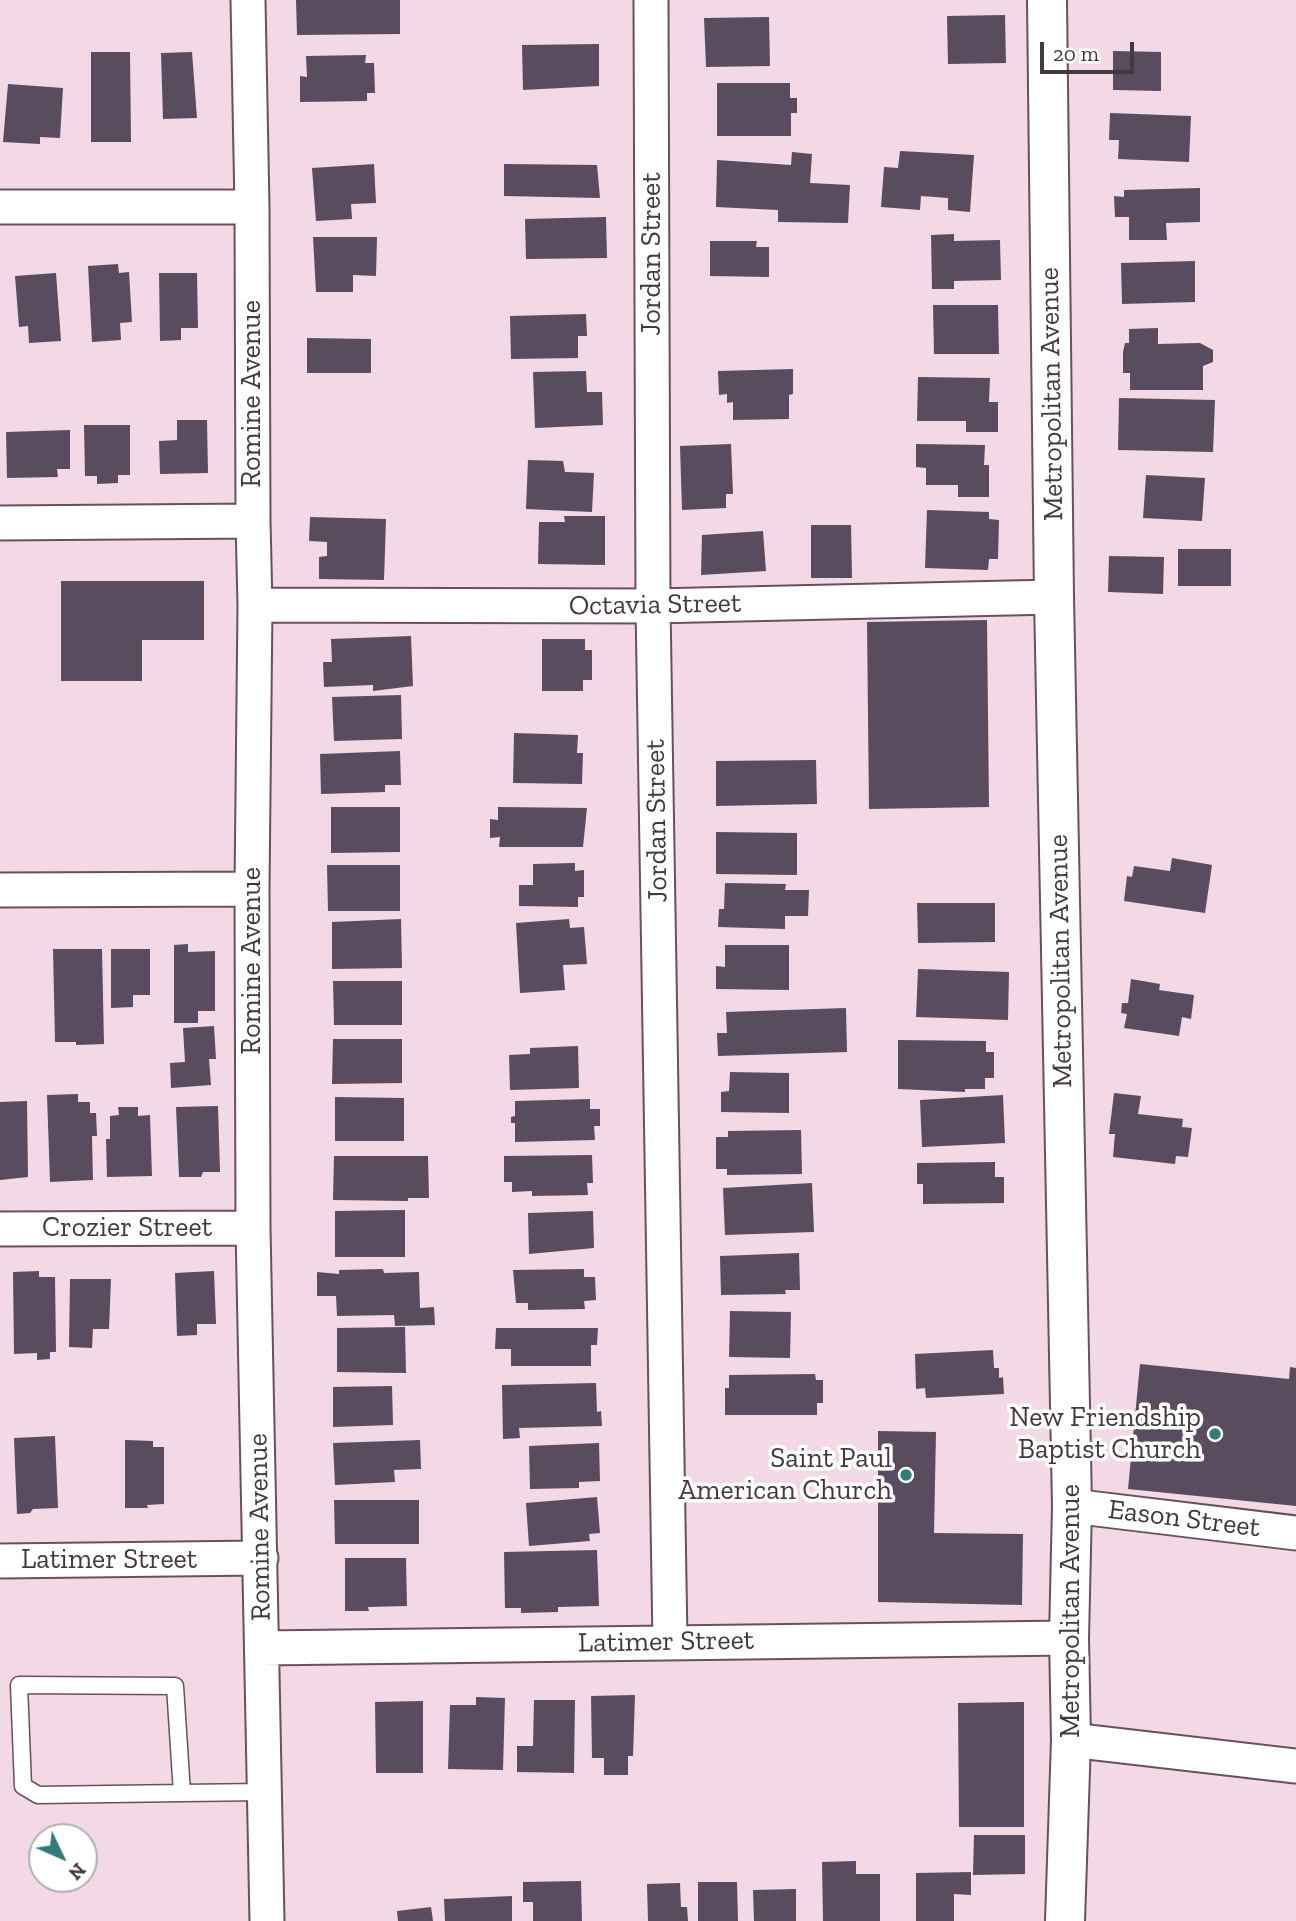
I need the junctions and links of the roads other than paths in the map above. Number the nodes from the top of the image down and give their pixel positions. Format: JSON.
{"nodes":[{"id":1,"x":248,"y":0,"type":"edge"},
{"id":2,"x":651,"y":0,"type":"edge"},
{"id":3,"x":1047,"y":0,"type":"edge"},
{"id":4,"x":0,"y":207,"type":"edge"},
{"id":5,"x":252,"y":207,"type":"junction"},
{"id":6,"x":253,"y":521,"type":"junction"},
{"id":7,"x":0,"y":523,"type":"edge"},
{"id":8,"x":1054,"y":597,"type":"junction"},
{"id":9,"x":256,"y":605,"type":"junction"},
{"id":10,"x":653,"y":606,"type":"junction"},
{"id":11,"x":252,"y":889,"type":"junction"},
{"id":12,"x":0,"y":890,"type":"edge"},
{"id":13,"x":0,"y":1228,"type":"edge"},
{"id":14,"x":253,"y":1228,"type":"junction"},
{"id":15,"x":1072,"y":1506,"type":"junction"},
{"id":16,"x":1296,"y":1533,"type":"edge"},
{"id":17,"x":261,"y":1558,"type":"junction"},
{"id":18,"x":0,"y":1561,"type":"edge"},
{"id":19,"x":1069,"y":1638,"type":"junction"},
{"id":20,"x":670,"y":1642,"type":"junction"},
{"id":21,"x":263,"y":1648,"type":"junction"},
{"id":22,"x":1071,"y":1740,"type":"junction"},
{"id":23,"x":1296,"y":1766,"type":"edge"},
{"id":24,"x":265,"y":1792,"type":"junction"},
{"id":25,"x":182,"y":1793,"type":"junction"},
{"id":26,"x":267,"y":1921,"type":"edge"},
{"id":27,"x":1065,"y":1921,"type":"edge"}],
"edges":[{"from":1,"to":5,"type":"street","name":"Romine Avenue"},
{"from":2,"to":10,"type":"street","name":"Jordan Street"},
{"from":3,"to":8,"type":"street","name":"Metropolitan Avenue"},
{"from":4,"to":5,"type":"street"},
{"from":5,"to":6,"type":"street","name":"Romine Avenue"},
{"from":6,"to":7,"type":"street"},
{"from":6,"to":9,"type":"street","name":"Romine Avenue"},
{"from":8,"to":10,"type":"street","name":"Octavia Street"},
{"from":8,"to":15,"type":"street","name":"Metropolitan Avenue"},
{"from":9,"to":10,"type":"street","name":"Octavia Street"},
{"from":9,"to":11,"type":"street","name":"Romine Avenue"},
{"from":10,"to":20,"type":"street","name":"Jordan Street"},
{"from":11,"to":12,"type":"street"},
{"from":11,"to":14,"type":"street","name":"Romine Avenue"},
{"from":13,"to":14,"type":"street","name":"Crozier Street"},
{"from":14,"to":17,"type":"street","name":"Romine Avenue"},
{"from":15,"to":16,"type":"street","name":"Eason Street"},
{"from":15,"to":19,"type":"street","name":"Metropolitan Avenue"},
{"from":17,"to":18,"type":"street","name":"Latimer Street"},
{"from":17,"to":21,"type":"street","name":"Romine Avenue"},
{"from":19,"to":20,"type":"street","name":"Latimer Street"},
{"from":19,"to":22,"type":"street","name":"Metropolitan Avenue"},
{"from":20,"to":21,"type":"street","name":"Latimer Street"},
{"from":21,"to":24,"type":"street","name":"Romine Avenue"},
{"from":22,"to":23,"type":"street"},
{"from":22,"to":27,"type":"street","name":"Metropolitan Avenue"},
{"from":24,"to":25,"type":"lane"},
{"from":24,"to":26,"type":"street","name":"Romine Avenue"},
{"from":25,"to":25,"type":"lane"}]}
